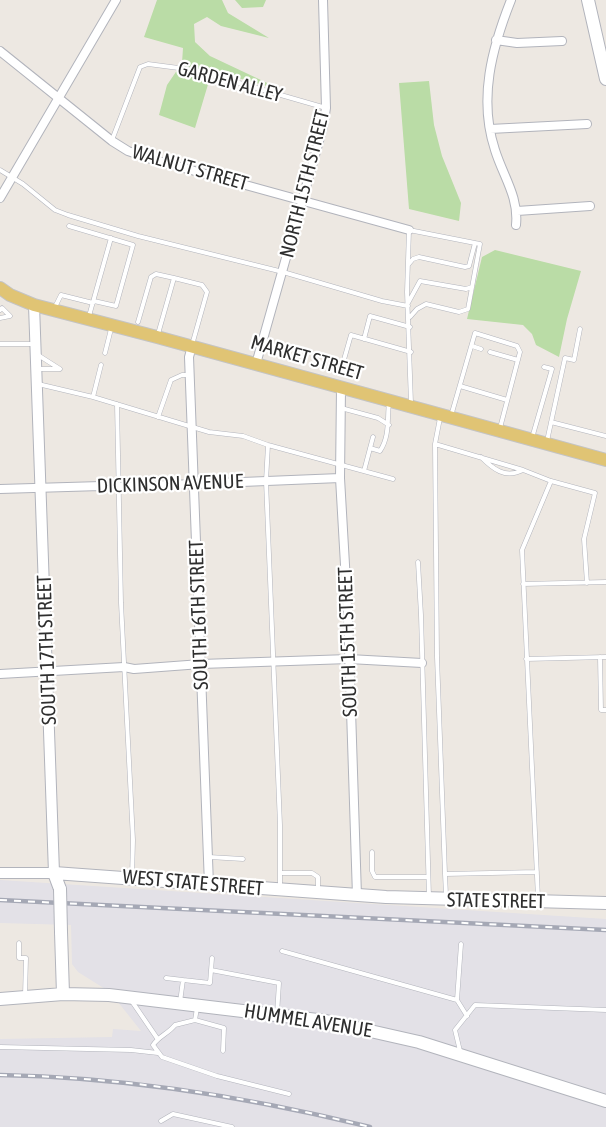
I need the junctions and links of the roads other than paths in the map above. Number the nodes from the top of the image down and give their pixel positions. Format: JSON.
{"nodes":[{"id":1,"x":116,"y":0,"type":"edge"},
{"id":2,"x":323,"y":0,"type":"edge"},
{"id":3,"x":511,"y":0,"type":"edge"},
{"id":4,"x":588,"y":0,"type":"edge"},
{"id":5,"x":496,"y":40,"type":"junction"},
{"id":6,"x":562,"y":41,"type":"dead end"},
{"id":7,"x":0,"y":51,"type":"edge"},
{"id":8,"x":606,"y":80,"type":"edge"},
{"id":9,"x":59,"y":98,"type":"junction"},
{"id":10,"x":326,"y":108,"type":"junction"},
{"id":11,"x":587,"y":124,"type":"dead end"},
{"id":12,"x":490,"y":129,"type":"junction"},
{"id":13,"x":112,"y":141,"type":"junction"},
{"id":14,"x":0,"y":170,"type":"edge"},
{"id":15,"x":12,"y":178,"type":"junction"},
{"id":16,"x":0,"y":198,"type":"edge"},
{"id":17,"x":302,"y":200,"type":"junction"},
{"id":18,"x":590,"y":206,"type":"dead end"},
{"id":19,"x":517,"y":211,"type":"junction"},
{"id":20,"x":69,"y":225,"type":"dead end"},
{"id":21,"x":516,"y":225,"type":"dead end"},
{"id":22,"x":409,"y":230,"type":"junction"},
{"id":23,"x":111,"y":238,"type":"junction"},
{"id":24,"x":478,"y":243,"type":"junction"},
{"id":25,"x":408,"y":266,"type":"junction"},
{"id":26,"x":283,"y":272,"type":"junction"},
{"id":27,"x":174,"y":278,"type":"junction"},
{"id":28,"x":472,"y":287,"type":"junction"},
{"id":29,"x":0,"y":288,"type":"edge"},
{"id":30,"x":93,"y":302,"type":"junction"},
{"id":31,"x":34,"y":305,"type":"junction"},
{"id":32,"x":408,"y":305,"type":"junction"},
{"id":33,"x":0,"y":310,"type":"edge"},
{"id":34,"x":53,"y":310,"type":"junction"},
{"id":35,"x":410,"y":317,"type":"junction"},
{"id":36,"x":0,"y":318,"type":"edge"},
{"id":37,"x":89,"y":319,"type":"junction"},
{"id":38,"x":138,"y":321,"type":"dead end"},
{"id":39,"x":112,"y":325,"type":"junction"},
{"id":40,"x":410,"y":327,"type":"junction"},
{"id":41,"x":580,"y":328,"type":"dead end"},
{"id":42,"x":157,"y":337,"type":"junction"},
{"id":43,"x":364,"y":339,"type":"junction"},
{"id":44,"x":0,"y":344,"type":"edge"},
{"id":45,"x":192,"y":346,"type":"junction"},
{"id":46,"x":472,"y":346,"type":"junction"},
{"id":47,"x":36,"y":349,"type":"junction"},
{"id":48,"x":481,"y":349,"type":"dead end"},
{"id":49,"x":411,"y":352,"type":"junction"},
{"id":50,"x":490,"y":352,"type":"dead end"},
{"id":51,"x":105,"y":353,"type":"dead end"},
{"id":52,"x":518,"y":360,"type":"junction"},
{"id":53,"x":343,"y":363,"type":"dead end"},
{"id":54,"x":256,"y":364,"type":"junction"},
{"id":55,"x":101,"y":365,"type":"dead end"},
{"id":56,"x":544,"y":366,"type":"dead end"},
{"id":57,"x":36,"y":369,"type":"junction"},
{"id":58,"x":190,"y":375,"type":"junction"},
{"id":59,"x":37,"y":384,"type":"junction"},
{"id":60,"x":460,"y":386,"type":"junction"},
{"id":61,"x":341,"y":388,"type":"junction"},
{"id":62,"x":93,"y":397,"type":"junction"},
{"id":63,"x":507,"y":400,"type":"junction"},
{"id":64,"x":390,"y":401,"type":"junction"},
{"id":65,"x":117,"y":405,"type":"junction"},
{"id":66,"x":411,"y":407,"type":"junction"},
{"id":67,"x":340,"y":408,"type":"junction"},
{"id":68,"x":158,"y":417,"type":"junction"},
{"id":69,"x":446,"y":417,"type":"junction"},
{"id":70,"x":378,"y":418,"type":"junction"},
{"id":71,"x":551,"y":422,"type":"junction"},
{"id":72,"x":389,"y":425,"type":"junction"},
{"id":73,"x":193,"y":426,"type":"junction"},
{"id":74,"x":376,"y":426,"type":"dead end"},
{"id":75,"x":499,"y":432,"type":"junction"},
{"id":76,"x":606,"y":436,"type":"edge"},
{"id":77,"x":373,"y":437,"type":"dead end"},
{"id":78,"x":531,"y":440,"type":"junction"},
{"id":79,"x":435,"y":444,"type":"junction"},
{"id":80,"x":546,"y":444,"type":"junction"},
{"id":81,"x":268,"y":445,"type":"junction"},
{"id":82,"x":370,"y":448,"type":"junction"},
{"id":83,"x":480,"y":457,"type":"junction"},
{"id":84,"x":606,"y":460,"type":"edge"},
{"id":85,"x":340,"y":465,"type":"junction"},
{"id":86,"x":523,"y":470,"type":"junction"},
{"id":87,"x":364,"y":471,"type":"junction"},
{"id":88,"x":340,"y":478,"type":"junction"},
{"id":89,"x":393,"y":479,"type":"dead end"},
{"id":90,"x":267,"y":481,"type":"junction"},
{"id":91,"x":551,"y":481,"type":"junction"},
{"id":92,"x":193,"y":483,"type":"junction"},
{"id":93,"x":120,"y":487,"type":"junction"},
{"id":94,"x":0,"y":489,"type":"edge"},
{"id":95,"x":41,"y":489,"type":"junction"},
{"id":96,"x":418,"y":562,"type":"dead end"},
{"id":97,"x":606,"y":582,"type":"edge"},
{"id":98,"x":586,"y":583,"type":"junction"},
{"id":99,"x":523,"y":584,"type":"junction"},
{"id":100,"x":600,"y":657,"type":"junction"},
{"id":101,"x":606,"y":657,"type":"edge"},
{"id":102,"x":349,"y":659,"type":"junction"},
{"id":103,"x":526,"y":659,"type":"junction"},
{"id":104,"x":273,"y":662,"type":"junction"},
{"id":105,"x":422,"y":663,"type":"junction"},
{"id":106,"x":201,"y":664,"type":"junction"},
{"id":107,"x":124,"y":668,"type":"junction"},
{"id":108,"x":48,"y":672,"type":"junction"},
{"id":109,"x":0,"y":674,"type":"edge"},
{"id":110,"x":606,"y":710,"type":"edge"},
{"id":111,"x":372,"y":852,"type":"dead end"},
{"id":112,"x":208,"y":857,"type":"junction"},
{"id":113,"x":243,"y":859,"type":"dead end"},
{"id":114,"x":357,"y":872,"type":"junction"},
{"id":115,"x":372,"y":872,"type":"junction"},
{"id":116,"x":537,"y":872,"type":"junction"},
{"id":117,"x":0,"y":873,"type":"edge"},
{"id":118,"x":54,"y":873,"type":"junction"},
{"id":119,"x":280,"y":873,"type":"junction"},
{"id":120,"x":446,"y":874,"type":"junction"},
{"id":121,"x":132,"y":877,"type":"junction"},
{"id":122,"x":428,"y":877,"type":"junction"},
{"id":123,"x":209,"y":885,"type":"junction"},
{"id":124,"x":280,"y":891,"type":"junction"},
{"id":125,"x":318,"y":893,"type":"junction"},
{"id":126,"x":357,"y":896,"type":"junction"},
{"id":127,"x":386,"y":897,"type":"joint"},
{"id":128,"x":429,"y":899,"type":"junction"},
{"id":129,"x":446,"y":899,"type":"junction"},
{"id":130,"x":538,"y":902,"type":"junction"},
{"id":131,"x":606,"y":903,"type":"edge"},
{"id":132,"x":19,"y":943,"type":"dead end"},
{"id":133,"x":461,"y":944,"type":"dead end"},
{"id":134,"x":282,"y":951,"type":"dead end"},
{"id":135,"x":212,"y":958,"type":"dead end"},
{"id":136,"x":211,"y":970,"type":"junction"},
{"id":137,"x":166,"y":978,"type":"dead end"},
{"id":138,"x":183,"y":980,"type":"junction"},
{"id":139,"x":63,"y":994,"type":"junction"},
{"id":140,"x":25,"y":997,"type":"junction"},
{"id":141,"x":129,"y":997,"type":"junction"},
{"id":142,"x":0,"y":999,"type":"edge"},
{"id":143,"x":457,"y":1000,"type":"junction"},
{"id":144,"x":180,"y":1002,"type":"junction"},
{"id":145,"x":198,"y":1004,"type":"junction"},
{"id":146,"x":606,"y":1010,"type":"edge"},
{"id":147,"x":277,"y":1014,"type":"junction"},
{"id":148,"x":467,"y":1016,"type":"junction"},
{"id":149,"x":195,"y":1020,"type":"junction"},
{"id":150,"x":157,"y":1038,"type":"junction"},
{"id":151,"x":0,"y":1047,"type":"edge"},
{"id":152,"x":223,"y":1051,"type":"dead end"},
{"id":153,"x":159,"y":1053,"type":"junction"},
{"id":154,"x":461,"y":1055,"type":"junction"},
{"id":155,"x":289,"y":1094,"type":"dead end"},
{"id":156,"x":606,"y":1101,"type":"edge"},
{"id":157,"x":161,"y":1121,"type":"dead end"},
{"id":158,"x":232,"y":1127,"type":"edge"}],
"edges":[{"from":1,"to":9,"type":"street"},
{"from":2,"to":10,"type":"street","name":"NORTH 15TH STREET"},
{"from":3,"to":5,"type":"street"},
{"from":4,"to":8,"type":"main road"},
{"from":5,"to":6,"type":"street"},
{"from":5,"to":12,"type":"street"},
{"from":7,"to":9,"type":"street","name":"WALNUT STREET"},
{"from":9,"to":13,"type":"street","name":"WALNUT STREET"},
{"from":9,"to":15,"type":"street"},
{"from":10,"to":13,"type":"lane","name":"GARDEN ALLEY"},
{"from":10,"to":17,"type":"street","name":"NORTH 15TH STREET"},
{"from":11,"to":12,"type":"street"},
{"from":12,"to":19,"type":"street"},
{"from":13,"to":17,"type":"street","name":"WALNUT STREET"},
{"from":14,"to":15,"type":"lane"},
{"from":15,"to":16,"type":"street"},
{"from":15,"to":26,"type":"lane"},
{"from":17,"to":22,"type":"street","name":"WALNUT STREET"},
{"from":17,"to":26,"type":"street","name":"NORTH 15TH STREET"},
{"from":18,"to":19,"type":"street"},
{"from":19,"to":21,"type":"street"},
{"from":20,"to":23,"type":"lane"},
{"from":22,"to":24,"type":"lane"},
{"from":22,"to":25,"type":"lane"},
{"from":23,"to":30,"type":"lane"},
{"from":23,"to":30,"type":"lane"},
{"from":24,"to":25,"type":"lane"},
{"from":24,"to":28,"type":"lane"},
{"from":25,"to":32,"type":"lane"},
{"from":26,"to":32,"type":"lane"},
{"from":26,"to":54,"type":"street","name":"NORTH 15TH STREET"},
{"from":27,"to":38,"type":"lane"},
{"from":27,"to":42,"type":"lane"},
{"from":27,"to":45,"type":"lane"},
{"from":28,"to":32,"type":"lane"},
{"from":28,"to":35,"type":"lane"},
{"from":29,"to":31,"type":"main road","name":"MARKET STREET"},
{"from":30,"to":34,"type":"lane"},
{"from":30,"to":37,"type":"lane"},
{"from":31,"to":34,"type":"main road","name":"MARKET STREET"},
{"from":31,"to":47,"type":"street","name":"SOUTH 17TH STREET"},
{"from":32,"to":35,"type":"lane"},
{"from":33,"to":36,"type":"lane"},
{"from":34,"to":37,"type":"main road","name":"MARKET STREET"},
{"from":35,"to":40,"type":"lane"},
{"from":37,"to":39,"type":"main road","name":"MARKET STREET"},
{"from":39,"to":42,"type":"main road","name":"MARKET STREET"},
{"from":39,"to":51,"type":"lane"},
{"from":40,"to":43,"type":"lane"},
{"from":40,"to":49,"type":"lane"},
{"from":41,"to":71,"type":"lane"},
{"from":42,"to":45,"type":"main road","name":"MARKET STREET"},
{"from":43,"to":49,"type":"lane"},
{"from":43,"to":53,"type":"lane"},
{"from":44,"to":47,"type":"lane"},
{"from":45,"to":54,"type":"main road","name":"MARKET STREET"},
{"from":45,"to":58,"type":"street","name":"SOUTH 16TH STREET"},
{"from":46,"to":48,"type":"lane"},
{"from":46,"to":52,"type":"lane"},
{"from":46,"to":60,"type":"lane"},
{"from":47,"to":57,"type":"street","name":"SOUTH 17TH STREET"},
{"from":47,"to":57,"type":"lane"},
{"from":49,"to":66,"type":"lane"},
{"from":50,"to":52,"type":"lane"},
{"from":52,"to":63,"type":"lane"},
{"from":54,"to":61,"type":"main road","name":"MARKET STREET"},
{"from":55,"to":62,"type":"lane"},
{"from":56,"to":78,"type":"lane"},
{"from":57,"to":59,"type":"street","name":"SOUTH 17TH STREET"},
{"from":58,"to":68,"type":"lane"},
{"from":58,"to":73,"type":"street","name":"SOUTH 16TH STREET"},
{"from":59,"to":62,"type":"lane"},
{"from":59,"to":95,"type":"street","name":"SOUTH 17TH STREET"},
{"from":60,"to":63,"type":"lane"},
{"from":60,"to":69,"type":"lane"},
{"from":61,"to":64,"type":"main road","name":"MARKET STREET"},
{"from":61,"to":67,"type":"street","name":"SOUTH 15TH STREET"},
{"from":62,"to":65,"type":"lane"},
{"from":63,"to":75,"type":"lane"},
{"from":64,"to":66,"type":"main road","name":"MARKET STREET"},
{"from":64,"to":72,"type":"lane"},
{"from":65,"to":68,"type":"lane"},
{"from":65,"to":93,"type":"lane"},
{"from":66,"to":69,"type":"main road","name":"MARKET STREET"},
{"from":67,"to":70,"type":"lane"},
{"from":67,"to":85,"type":"street","name":"SOUTH 15TH STREET"},
{"from":68,"to":73,"type":"lane"},
{"from":69,"to":75,"type":"main road","name":"MARKET STREET"},
{"from":69,"to":79,"type":"lane"},
{"from":70,"to":72,"type":"lane"},
{"from":70,"to":74,"type":"lane"},
{"from":71,"to":76,"type":"lane"},
{"from":71,"to":80,"type":"lane"},
{"from":72,"to":82,"type":"lane"},
{"from":73,"to":81,"type":"lane"},
{"from":73,"to":92,"type":"street","name":"SOUTH 16TH STREET"},
{"from":75,"to":78,"type":"main road","name":"MARKET STREET"},
{"from":77,"to":82,"type":"lane"},
{"from":78,"to":80,"type":"main road","name":"MARKET STREET"},
{"from":79,"to":83,"type":"lane"},
{"from":79,"to":120,"type":"lane"},
{"from":80,"to":84,"type":"main road","name":"MARKET STREET"},
{"from":81,"to":85,"type":"lane"},
{"from":81,"to":90,"type":"lane"},
{"from":82,"to":87,"type":"lane"},
{"from":83,"to":86,"type":"lane"},
{"from":83,"to":86,"type":"lane"},
{"from":85,"to":87,"type":"lane"},
{"from":85,"to":88,"type":"street","name":"SOUTH 15TH STREET"},
{"from":86,"to":91,"type":"lane"},
{"from":87,"to":89,"type":"lane"},
{"from":88,"to":90,"type":"street","name":"DICKINSON AVENUE"},
{"from":88,"to":102,"type":"street","name":"SOUTH 15TH STREET"},
{"from":90,"to":92,"type":"street","name":"DICKINSON AVENUE"},
{"from":90,"to":104,"type":"lane"},
{"from":91,"to":98,"type":"lane"},
{"from":91,"to":99,"type":"lane"},
{"from":92,"to":93,"type":"street","name":"DICKINSON AVENUE"},
{"from":92,"to":106,"type":"street","name":"SOUTH 16TH STREET"},
{"from":93,"to":95,"type":"street","name":"DICKINSON AVENUE"},
{"from":93,"to":107,"type":"lane"},
{"from":94,"to":95,"type":"street","name":"DICKINSON AVENUE"},
{"from":95,"to":108,"type":"street","name":"SOUTH 17TH STREET"},
{"from":96,"to":105,"type":"lane"},
{"from":97,"to":98,"type":"lane"},
{"from":98,"to":99,"type":"lane"},
{"from":99,"to":103,"type":"lane"},
{"from":100,"to":101,"type":"lane"},
{"from":100,"to":103,"type":"lane"},
{"from":100,"to":110,"type":"lane"},
{"from":102,"to":104,"type":"street"},
{"from":102,"to":105,"type":"street"},
{"from":102,"to":114,"type":"street","name":"SOUTH 15TH STREET"},
{"from":103,"to":116,"type":"lane"},
{"from":104,"to":106,"type":"street"},
{"from":104,"to":119,"type":"lane"},
{"from":105,"to":122,"type":"lane"},
{"from":106,"to":107,"type":"street"},
{"from":106,"to":112,"type":"street","name":"SOUTH 16TH STREET"},
{"from":107,"to":108,"type":"street"},
{"from":107,"to":121,"type":"lane"},
{"from":108,"to":109,"type":"street"},
{"from":108,"to":118,"type":"street","name":"SOUTH 17TH STREET"},
{"from":111,"to":115,"type":"lane"},
{"from":112,"to":113,"type":"lane"},
{"from":112,"to":123,"type":"street","name":"SOUTH 16TH STREET"},
{"from":114,"to":115,"type":"lane"},
{"from":114,"to":126,"type":"street","name":"SOUTH 15TH STREET"},
{"from":115,"to":122,"type":"lane"},
{"from":116,"to":120,"type":"lane"},
{"from":116,"to":130,"type":"lane"},
{"from":117,"to":118,"type":"street","name":"WEST STATE STREET"},
{"from":118,"to":121,"type":"main road","name":"WEST STATE STREET"},
{"from":118,"to":139,"type":"main road","name":"SOUTH 17TH STREET","bridge":true},
{"from":119,"to":124,"type":"lane"},
{"from":119,"to":125,"type":"lane"},
{"from":120,"to":129,"type":"lane"},
{"from":121,"to":123,"type":"main road","name":"WEST STATE STREET"},
{"from":122,"to":128,"type":"lane"},
{"from":123,"to":124,"type":"main road","name":"WEST STATE STREET"},
{"from":124,"to":125,"type":"main road","name":"WEST STATE STREET"},
{"from":125,"to":126,"type":"main road","name":"WEST STATE STREET"},
{"from":126,"to":127,"type":"main road","name":"WEST STATE STREET"},
{"from":127,"to":128,"type":"main road","name":"STATE STREET"},
{"from":128,"to":129,"type":"main road","name":"STATE STREET"},
{"from":129,"to":130,"type":"main road","name":"STATE STREET"},
{"from":130,"to":131,"type":"main road","name":"STATE STREET"},
{"from":132,"to":140,"type":"lane"},
{"from":133,"to":143,"type":"lane"},
{"from":134,"to":143,"type":"lane"},
{"from":135,"to":136,"type":"lane"},
{"from":136,"to":138,"type":"lane"},
{"from":136,"to":147,"type":"lane"},
{"from":137,"to":138,"type":"lane"},
{"from":138,"to":144,"type":"lane"},
{"from":139,"to":140,"type":"main road","name":"HUMMEL AVENUE"},
{"from":139,"to":141,"type":"main road","name":"HUMMEL AVENUE"},
{"from":140,"to":142,"type":"main road","name":"HUMMEL AVENUE"},
{"from":141,"to":144,"type":"main road","name":"HUMMEL AVENUE"},
{"from":141,"to":150,"type":"lane"},
{"from":143,"to":148,"type":"lane"},
{"from":144,"to":145,"type":"main road","name":"HUMMEL AVENUE"},
{"from":145,"to":147,"type":"main road","name":"HUMMEL AVENUE"},
{"from":145,"to":149,"type":"lane"},
{"from":146,"to":148,"type":"lane"},
{"from":147,"to":154,"type":"main road","name":"HUMMEL AVENUE"},
{"from":148,"to":154,"type":"lane"},
{"from":149,"to":150,"type":"lane"},
{"from":149,"to":152,"type":"lane"},
{"from":150,"to":153,"type":"lane"},
{"from":151,"to":153,"type":"lane"},
{"from":153,"to":155,"type":"lane"},
{"from":154,"to":156,"type":"main road","name":"HUMMEL AVENUE"},
{"from":157,"to":158,"type":"lane"}]}
